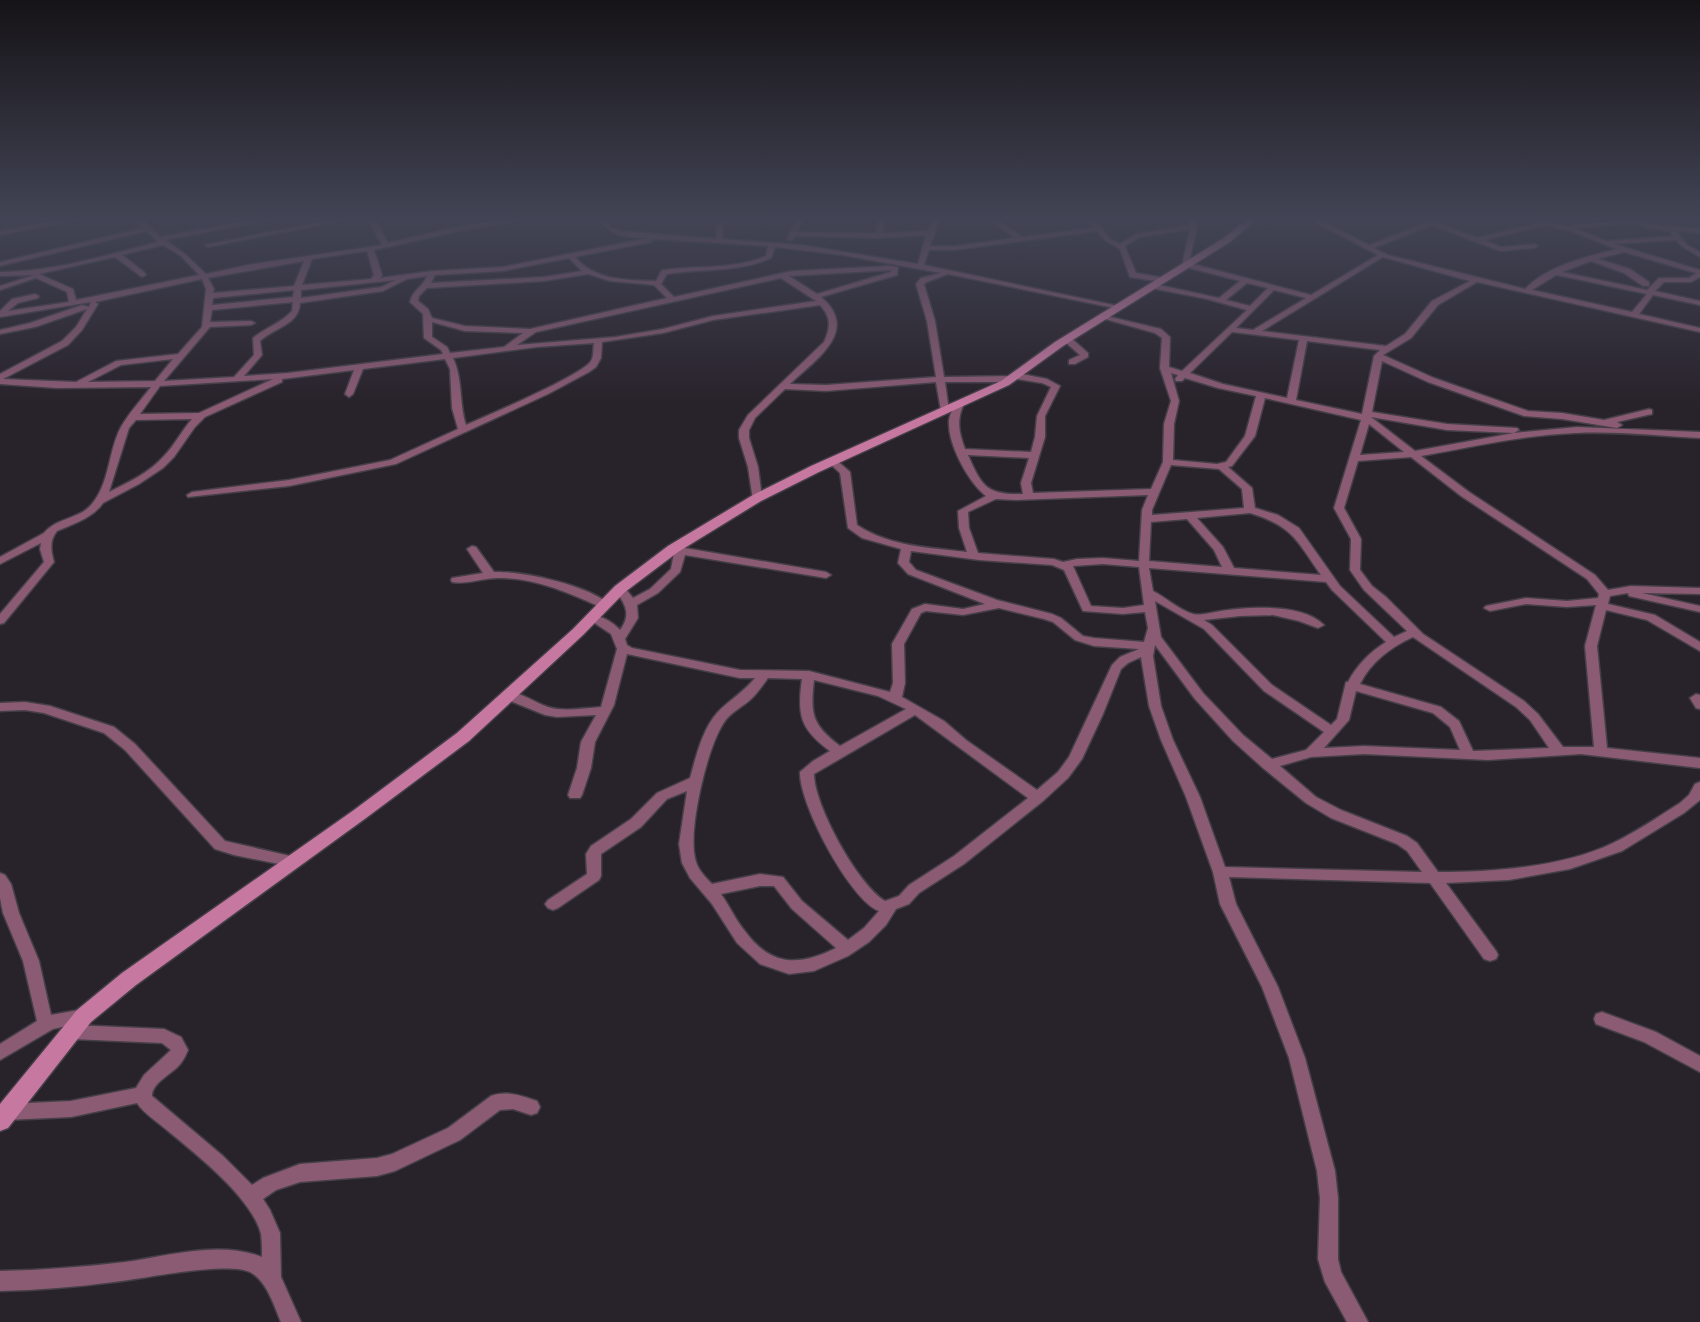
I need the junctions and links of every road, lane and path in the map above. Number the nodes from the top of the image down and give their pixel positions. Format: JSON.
{"nodes":[{"id":1,"x":21,"y":281,"type":"edge"},
{"id":2,"x":52,"y":281,"type":"edge"},
{"id":3,"x":183,"y":281,"type":"edge"},
{"id":4,"x":205,"y":281,"type":"edge"},
{"id":5,"x":300,"y":281,"type":"edge"},
{"id":6,"x":373,"y":281,"type":"edge"},
{"id":7,"x":398,"y":281,"type":"edge"},
{"id":8,"x":428,"y":281,"type":"edge"},
{"id":9,"x":511,"y":281,"type":"edge"},
{"id":10,"x":633,"y":281,"type":"edge"},
{"id":11,"x":752,"y":281,"type":"edge"},
{"id":12,"x":791,"y":281,"type":"edge"},
{"id":13,"x":872,"y":281,"type":"edge"},
{"id":14,"x":923,"y":281,"type":"edge"},
{"id":15,"x":987,"y":281,"type":"edge"},
{"id":16,"x":1151,"y":281,"type":"edge"},
{"id":17,"x":1161,"y":281,"type":"edge"},
{"id":18,"x":1245,"y":281,"type":"edge"},
{"id":19,"x":1253,"y":281,"type":"edge"},
{"id":20,"x":1338,"y":281,"type":"edge"},
{"id":21,"x":1475,"y":281,"type":"edge"},
{"id":22,"x":1479,"y":281,"type":"edge"},
{"id":23,"x":1537,"y":281,"type":"joint"},
{"id":24,"x":1542,"y":281,"type":"edge"},
{"id":25,"x":1596,"y":281,"type":"edge"},
{"id":26,"x":1610,"y":281,"type":"edge"},
{"id":27,"x":1639,"y":281,"type":"edge"},
{"id":28,"x":1663,"y":281,"type":"edge"},
{"id":29,"x":658,"y":283,"type":"joint"},
{"id":30,"x":1158,"y":283,"type":"junction"},
{"id":31,"x":1616,"y":284,"type":"junction"},
{"id":32,"x":425,"y":286,"type":"junction"},
{"id":33,"x":297,"y":287,"type":"junction"},
{"id":34,"x":1273,"y":287,"type":"junction"},
{"id":35,"x":0,"y":288,"type":"edge"},
{"id":36,"x":1649,"y":289,"type":"junction"},
{"id":37,"x":1527,"y":291,"type":"junction"},
{"id":38,"x":34,"y":296,"type":"dead end"},
{"id":39,"x":210,"y":296,"type":"junction"},
{"id":40,"x":1310,"y":297,"type":"junction"},
{"id":41,"x":105,"y":298,"type":"junction"},
{"id":42,"x":819,"y":299,"type":"junction"},
{"id":43,"x":297,"y":300,"type":"junction"},
{"id":44,"x":673,"y":300,"type":"junction"},
{"id":45,"x":1221,"y":300,"type":"junction"},
{"id":46,"x":73,"y":303,"type":"junction"},
{"id":47,"x":1700,"y":303,"type":"edge"},
{"id":48,"x":94,"y":304,"type":"junction"},
{"id":49,"x":1119,"y":307,"type":"junction"},
{"id":50,"x":209,"y":308,"type":"junction"},
{"id":51,"x":1252,"y":309,"type":"junction"},
{"id":52,"x":22,"y":311,"type":"junction"},
{"id":53,"x":2,"y":313,"type":"edge"},
{"id":54,"x":1634,"y":315,"type":"junction"},
{"id":55,"x":1102,"y":317,"type":"junction"},
{"id":56,"x":429,"y":320,"type":"junction"},
{"id":57,"x":251,"y":323,"type":"dead end"},
{"id":58,"x":206,"y":326,"type":"junction"},
{"id":59,"x":1232,"y":330,"type":"junction"},
{"id":60,"x":0,"y":331,"type":"edge"},
{"id":61,"x":531,"y":331,"type":"junction"},
{"id":62,"x":1700,"y":332,"type":"edge"},
{"id":63,"x":1254,"y":333,"type":"junction"},
{"id":64,"x":1067,"y":339,"type":"junction"},
{"id":65,"x":1303,"y":340,"type":"junction"},
{"id":66,"x":598,"y":341,"type":"junction"},
{"id":67,"x":505,"y":350,"type":"junction"},
{"id":68,"x":1382,"y":352,"type":"junction"},
{"id":69,"x":179,"y":356,"type":"junction"},
{"id":70,"x":448,"y":357,"type":"junction"},
{"id":71,"x":1072,"y":362,"type":"dead end"},
{"id":72,"x":359,"y":368,"type":"junction"},
{"id":73,"x":1164,"y":368,"type":"junction"},
{"id":74,"x":1185,"y":375,"type":"junction"},
{"id":75,"x":288,"y":376,"type":"junction"},
{"id":76,"x":1015,"y":377,"type":"junction"},
{"id":77,"x":0,"y":379,"type":"edge"},
{"id":78,"x":237,"y":379,"type":"junction"},
{"id":79,"x":940,"y":379,"type":"junction"},
{"id":80,"x":158,"y":384,"type":"junction"},
{"id":81,"x":76,"y":385,"type":"junction"},
{"id":82,"x":1171,"y":385,"type":"junction"},
{"id":83,"x":783,"y":386,"type":"junction"},
{"id":84,"x":349,"y":394,"type":"dead end"},
{"id":85,"x":1261,"y":395,"type":"junction"},
{"id":86,"x":1292,"y":402,"type":"junction"},
{"id":87,"x":960,"y":404,"type":"junction"},
{"id":88,"x":945,"y":411,"type":"junction"},
{"id":89,"x":1649,"y":412,"type":"dead end"},
{"id":90,"x":200,"y":416,"type":"junction"},
{"id":91,"x":1367,"y":416,"type":"junction"},
{"id":92,"x":134,"y":417,"type":"junction"},
{"id":93,"x":1604,"y":422,"type":"junction"},
{"id":94,"x":463,"y":429,"type":"junction"},
{"id":95,"x":1590,"y":430,"type":"junction"},
{"id":96,"x":1552,"y":432,"type":"junction"},
{"id":97,"x":1653,"y":432,"type":"junction"},
{"id":98,"x":1700,"y":435,"type":"edge"},
{"id":99,"x":961,"y":452,"type":"junction"},
{"id":100,"x":1414,"y":454,"type":"junction"},
{"id":101,"x":1034,"y":455,"type":"junction"},
{"id":102,"x":1354,"y":458,"type":"junction"},
{"id":103,"x":832,"y":461,"type":"junction"},
{"id":104,"x":1168,"y":462,"type":"junction"},
{"id":105,"x":1222,"y":467,"type":"junction"},
{"id":106,"x":1155,"y":492,"type":"junction"},
{"id":107,"x":192,"y":495,"type":"dead end"},
{"id":108,"x":994,"y":496,"type":"junction"},
{"id":109,"x":1028,"y":496,"type":"junction"},
{"id":110,"x":758,"y":498,"type":"junction"},
{"id":111,"x":100,"y":500,"type":"junction"},
{"id":112,"x":1251,"y":510,"type":"junction"},
{"id":113,"x":1190,"y":516,"type":"junction"},
{"id":114,"x":1146,"y":519,"type":"junction"},
{"id":115,"x":48,"y":535,"type":"junction"},
{"id":116,"x":907,"y":547,"type":"junction"},
{"id":117,"x":472,"y":549,"type":"dead end"},
{"id":118,"x":676,"y":550,"type":"junction"},
{"id":119,"x":973,"y":555,"type":"junction"},
{"id":120,"x":0,"y":561,"type":"edge"},
{"id":121,"x":1064,"y":565,"type":"junction"},
{"id":122,"x":1144,"y":566,"type":"junction"},
{"id":123,"x":1230,"y":572,"type":"junction"},
{"id":124,"x":490,"y":574,"type":"junction"},
{"id":125,"x":826,"y":575,"type":"dead end"},
{"id":126,"x":1330,"y":579,"type":"junction"},
{"id":127,"x":456,"y":580,"type":"dead end"},
{"id":128,"x":1594,"y":580,"type":"junction"},
{"id":129,"x":620,"y":589,"type":"junction"},
{"id":130,"x":1620,"y":590,"type":"junction"},
{"id":131,"x":1700,"y":591,"type":"edge"},
{"id":132,"x":1149,"y":593,"type":"junction"},
{"id":133,"x":1604,"y":600,"type":"junction"},
{"id":134,"x":631,"y":603,"type":"junction"},
{"id":135,"x":604,"y":605,"type":"junction"},
{"id":136,"x":999,"y":605,"type":"junction"},
{"id":137,"x":1490,"y":608,"type":"dead end"},
{"id":138,"x":1150,"y":609,"type":"junction"},
{"id":139,"x":1700,"y":609,"type":"edge"},
{"id":140,"x":593,"y":618,"type":"junction"},
{"id":141,"x":1192,"y":618,"type":"junction"},
{"id":142,"x":0,"y":621,"type":"edge"},
{"id":143,"x":1318,"y":625,"type":"dead end"},
{"id":144,"x":1152,"y":630,"type":"junction"},
{"id":145,"x":1414,"y":632,"type":"junction"},
{"id":146,"x":1392,"y":641,"type":"junction"},
{"id":147,"x":622,"y":643,"type":"junction"},
{"id":148,"x":1700,"y":647,"type":"edge"},
{"id":149,"x":1147,"y":648,"type":"junction"},
{"id":150,"x":809,"y":675,"type":"junction"},
{"id":151,"x":763,"y":676,"type":"junction"},
{"id":152,"x":1350,"y":685,"type":"junction"},
{"id":153,"x":507,"y":695,"type":"junction"},
{"id":154,"x":894,"y":698,"type":"junction"},
{"id":155,"x":0,"y":707,"type":"edge"},
{"id":156,"x":916,"y":709,"type":"junction"},
{"id":157,"x":605,"y":711,"type":"junction"},
{"id":158,"x":1332,"y":730,"type":"junction"},
{"id":159,"x":1558,"y":750,"type":"junction"},
{"id":160,"x":1601,"y":751,"type":"junction"},
{"id":161,"x":840,"y":752,"type":"junction"},
{"id":162,"x":1311,"y":753,"type":"junction"},
{"id":163,"x":1468,"y":755,"type":"junction"},
{"id":164,"x":1700,"y":763,"type":"edge"},
{"id":165,"x":1268,"y":765,"type":"junction"},
{"id":166,"x":697,"y":781,"type":"junction"},
{"id":167,"x":1700,"y":787,"type":"edge"},
{"id":168,"x":575,"y":795,"type":"dead end"},
{"id":169,"x":1038,"y":798,"type":"junction"},
{"id":170,"x":294,"y":862,"type":"junction"},
{"id":171,"x":1220,"y":872,"type":"junction"},
{"id":172,"x":1437,"y":878,"type":"junction"},
{"id":173,"x":0,"y":879,"type":"edge"},
{"id":174,"x":708,"y":891,"type":"junction"},
{"id":175,"x":4,"y":901,"type":"edge"},
{"id":176,"x":552,"y":904,"type":"dead end"},
{"id":177,"x":890,"y":906,"type":"junction"},
{"id":178,"x":847,"y":949,"type":"junction"},
{"id":179,"x":1490,"y":955,"type":"dead end"},
{"id":180,"x":84,"y":1016,"type":"junction"},
{"id":181,"x":1602,"y":1019,"type":"dead end"},
{"id":182,"x":48,"y":1023,"type":"junction"},
{"id":183,"x":72,"y":1032,"type":"junction"},
{"id":184,"x":0,"y":1053,"type":"edge"},
{"id":185,"x":1700,"y":1065,"type":"edge"},
{"id":186,"x":142,"y":1094,"type":"junction"},
{"id":187,"x":531,"y":1107,"type":"dead end"},
{"id":188,"x":3,"y":1117,"type":"edge"},
{"id":189,"x":251,"y":1197,"type":"junction"},
{"id":190,"x":272,"y":1279,"type":"junction"},
{"id":191,"x":0,"y":1281,"type":"edge"},
{"id":192,"x":291,"y":1322,"type":"edge"},
{"id":193,"x":1358,"y":1322,"type":"edge"}],
"edges":[{"from":1,"to":35,"type":"street"},
{"from":2,"to":46,"type":"street"},
{"from":3,"to":41,"type":"street"},
{"from":4,"to":39,"type":"street"},
{"from":5,"to":33,"type":"street"},
{"from":6,"to":33,"type":"street"},
{"from":7,"to":43,"type":"street"},
{"from":8,"to":32,"type":"street"},
{"from":9,"to":32,"type":"street"},
{"from":10,"to":29,"type":"street"},
{"from":11,"to":44,"type":"street"},
{"from":12,"to":42,"type":"street"},
{"from":13,"to":42,"type":"street"},
{"from":14,"to":79,"type":"street"},
{"from":15,"to":49,"type":"street"},
{"from":16,"to":30,"type":"street"},
{"from":17,"to":30,"type":"street"},
{"from":18,"to":45,"type":"street"},
{"from":19,"to":34,"type":"street"},
{"from":20,"to":40,"type":"street"},
{"from":21,"to":68,"type":"street"},
{"from":22,"to":37,"type":"street"},
{"from":23,"to":24,"type":"street"},
{"from":23,"to":37,"type":"street"},
{"from":25,"to":31,"type":"street"},
{"from":26,"to":31,"type":"street"},
{"from":27,"to":36,"type":"street"},
{"from":28,"to":36,"type":"street"},
{"from":29,"to":44,"type":"street"},
{"from":30,"to":45,"type":"street"},
{"from":30,"to":49,"type":"street"},
{"from":31,"to":36,"type":"street"},
{"from":32,"to":56,"type":"street"},
{"from":33,"to":39,"type":"street"},
{"from":33,"to":43,"type":"street"},
{"from":34,"to":40,"type":"street"},
{"from":34,"to":51,"type":"street"},
{"from":36,"to":47,"type":"street"},
{"from":36,"to":54,"type":"street"},
{"from":37,"to":54,"type":"street"},
{"from":38,"to":53,"type":"street"},
{"from":39,"to":50,"type":"street"},
{"from":40,"to":63,"type":"street"},
{"from":41,"to":46,"type":"street"},
{"from":41,"to":48,"type":"street"},
{"from":42,"to":66,"type":"street"},
{"from":42,"to":83,"type":"street"},
{"from":43,"to":50,"type":"street"},
{"from":43,"to":78,"type":"street"},
{"from":44,"to":61,"type":"street"},
{"from":45,"to":51,"type":"street"},
{"from":46,"to":52,"type":"street"},
{"from":48,"to":60,"type":"street"},
{"from":48,"to":77,"type":"street"},
{"from":49,"to":55,"type":"street"},
{"from":50,"to":58,"type":"street"},
{"from":51,"to":59,"type":"street"},
{"from":52,"to":53,"type":"street"},
{"from":52,"to":60,"type":"street"},
{"from":54,"to":62,"type":"street"},
{"from":55,"to":64,"type":"street"},
{"from":55,"to":73,"type":"street"},
{"from":56,"to":61,"type":"street"},
{"from":56,"to":70,"type":"street"},
{"from":57,"to":58,"type":"street"},
{"from":58,"to":69,"type":"street"},
{"from":59,"to":63,"type":"street"},
{"from":59,"to":74,"type":"street"},
{"from":61,"to":67,"type":"street"},
{"from":63,"to":65,"type":"street"},
{"from":64,"to":71,"type":"street"},
{"from":64,"to":76,"type":"street"},
{"from":65,"to":68,"type":"street"},
{"from":65,"to":86,"type":"street"},
{"from":66,"to":67,"type":"street"},
{"from":66,"to":94,"type":"street"},
{"from":67,"to":70,"type":"street"},
{"from":68,"to":91,"type":"street"},
{"from":68,"to":93,"type":"street"},
{"from":69,"to":80,"type":"street"},
{"from":69,"to":81,"type":"street"},
{"from":70,"to":72,"type":"street"},
{"from":70,"to":94,"type":"street"},
{"from":72,"to":75,"type":"street"},
{"from":72,"to":84,"type":"street"},
{"from":73,"to":74,"type":"street"},
{"from":73,"to":82,"type":"street"},
{"from":74,"to":82,"type":"street"},
{"from":74,"to":85,"type":"street"},
{"from":75,"to":78,"type":"street"},
{"from":75,"to":90,"type":"street"},
{"from":76,"to":79,"type":"street"},
{"from":76,"to":87,"type":"street"},
{"from":76,"to":101,"type":"street"},
{"from":77,"to":81,"type":"street"},
{"from":78,"to":80,"type":"street"},
{"from":79,"to":83,"type":"street"},
{"from":79,"to":88,"type":"street"},
{"from":80,"to":81,"type":"street"},
{"from":80,"to":92,"type":"street"},
{"from":82,"to":104,"type":"street"},
{"from":83,"to":110,"type":"street"},
{"from":85,"to":86,"type":"street"},
{"from":85,"to":105,"type":"street"},
{"from":86,"to":91,"type":"street"},
{"from":87,"to":88,"type":"street"},
{"from":87,"to":99,"type":"street"},
{"from":88,"to":103,"type":"street"},
{"from":89,"to":93,"type":"street"},
{"from":90,"to":92,"type":"street"},
{"from":90,"to":111,"type":"street"},
{"from":91,"to":96,"type":"street"},
{"from":91,"to":100,"type":"street"},
{"from":91,"to":102,"type":"street"},
{"from":92,"to":111,"type":"street"},
{"from":93,"to":95,"type":"street"},
{"from":93,"to":97,"type":"street"},
{"from":94,"to":107,"type":"street"},
{"from":95,"to":96,"type":"street"},
{"from":95,"to":97,"type":"street"},
{"from":96,"to":100,"type":"street"},
{"from":97,"to":98,"type":"street"},
{"from":99,"to":101,"type":"street"},
{"from":99,"to":108,"type":"street"},
{"from":100,"to":102,"type":"street"},
{"from":100,"to":128,"type":"street"},
{"from":101,"to":109,"type":"street"},
{"from":102,"to":145,"type":"street"},
{"from":103,"to":110,"type":"street"},
{"from":103,"to":116,"type":"street"},
{"from":104,"to":105,"type":"street"},
{"from":104,"to":106,"type":"street"},
{"from":105,"to":112,"type":"street"},
{"from":106,"to":109,"type":"street"},
{"from":106,"to":114,"type":"street"},
{"from":108,"to":109,"type":"street"},
{"from":108,"to":119,"type":"street"},
{"from":110,"to":118,"type":"street"},
{"from":111,"to":115,"type":"street"},
{"from":112,"to":113,"type":"street"},
{"from":112,"to":126,"type":"street"},
{"from":113,"to":114,"type":"street"},
{"from":113,"to":123,"type":"street"},
{"from":114,"to":122,"type":"street"},
{"from":115,"to":120,"type":"street"},
{"from":115,"to":142,"type":"street"},
{"from":116,"to":119,"type":"street"},
{"from":116,"to":136,"type":"street"},
{"from":117,"to":124,"type":"street"},
{"from":118,"to":125,"type":"street"},
{"from":118,"to":129,"type":"street"},
{"from":118,"to":134,"type":"street"},
{"from":119,"to":121,"type":"street"},
{"from":121,"to":122,"type":"street"},
{"from":121,"to":138,"type":"street"},
{"from":122,"to":123,"type":"street"},
{"from":122,"to":132,"type":"street"},
{"from":123,"to":126,"type":"street"},
{"from":124,"to":127,"type":"street"},
{"from":124,"to":135,"type":"street"},
{"from":126,"to":146,"type":"street"},
{"from":128,"to":130,"type":"street"},
{"from":128,"to":133,"type":"street"},
{"from":129,"to":134,"type":"street"},
{"from":129,"to":135,"type":"street"},
{"from":130,"to":131,"type":"street"},
{"from":130,"to":133,"type":"street"},
{"from":130,"to":139,"type":"street"},
{"from":132,"to":138,"type":"street"},
{"from":132,"to":141,"type":"street"},
{"from":133,"to":137,"type":"street"},
{"from":133,"to":148,"type":"street"},
{"from":133,"to":160,"type":"street"},
{"from":134,"to":147,"type":"street"},
{"from":135,"to":140,"type":"street"},
{"from":136,"to":149,"type":"street"},
{"from":136,"to":154,"type":"street"},
{"from":138,"to":144,"type":"street"},
{"from":140,"to":147,"type":"street"},
{"from":140,"to":153,"type":"street"},
{"from":141,"to":143,"type":"street"},
{"from":141,"to":158,"type":"street"},
{"from":144,"to":149,"type":"street"},
{"from":144,"to":165,"type":"street"},
{"from":145,"to":146,"type":"street"},
{"from":145,"to":159,"type":"street"},
{"from":146,"to":152,"type":"street"},
{"from":147,"to":151,"type":"street"},
{"from":147,"to":157,"type":"street"},
{"from":149,"to":169,"type":"street"},
{"from":149,"to":171,"type":"street"},
{"from":150,"to":151,"type":"street"},
{"from":150,"to":154,"type":"street"},
{"from":150,"to":161,"type":"street"},
{"from":151,"to":166,"type":"street"},
{"from":152,"to":158,"type":"street"},
{"from":152,"to":163,"type":"street"},
{"from":153,"to":157,"type":"street"},
{"from":153,"to":170,"type":"street"},
{"from":154,"to":156,"type":"street"},
{"from":155,"to":170,"type":"street"},
{"from":156,"to":161,"type":"street"},
{"from":156,"to":169,"type":"street"},
{"from":157,"to":168,"type":"street"},
{"from":158,"to":162,"type":"street"},
{"from":159,"to":160,"type":"street"},
{"from":159,"to":163,"type":"street"},
{"from":160,"to":164,"type":"street"},
{"from":161,"to":177,"type":"street"},
{"from":162,"to":163,"type":"street"},
{"from":162,"to":165,"type":"street"},
{"from":165,"to":172,"type":"street"},
{"from":166,"to":174,"type":"street"},
{"from":166,"to":176,"type":"street"},
{"from":167,"to":172,"type":"street"},
{"from":169,"to":177,"type":"street"},
{"from":170,"to":180,"type":"street"},
{"from":171,"to":172,"type":"street"},
{"from":171,"to":193,"type":"street"},
{"from":172,"to":179,"type":"street"},
{"from":173,"to":175,"type":"street"},
{"from":174,"to":178,"type":"street"},
{"from":174,"to":178,"type":"street"},
{"from":175,"to":182,"type":"street"},
{"from":177,"to":178,"type":"street"},
{"from":180,"to":182,"type":"street"},
{"from":180,"to":183,"type":"street"},
{"from":181,"to":185,"type":"street"},
{"from":182,"to":184,"type":"street"},
{"from":183,"to":186,"type":"street"},
{"from":183,"to":188,"type":"street"},
{"from":186,"to":188,"type":"street"},
{"from":186,"to":189,"type":"street"},
{"from":187,"to":189,"type":"street"},
{"from":189,"to":190,"type":"street"},
{"from":190,"to":191,"type":"street"},
{"from":190,"to":192,"type":"street"}]}
